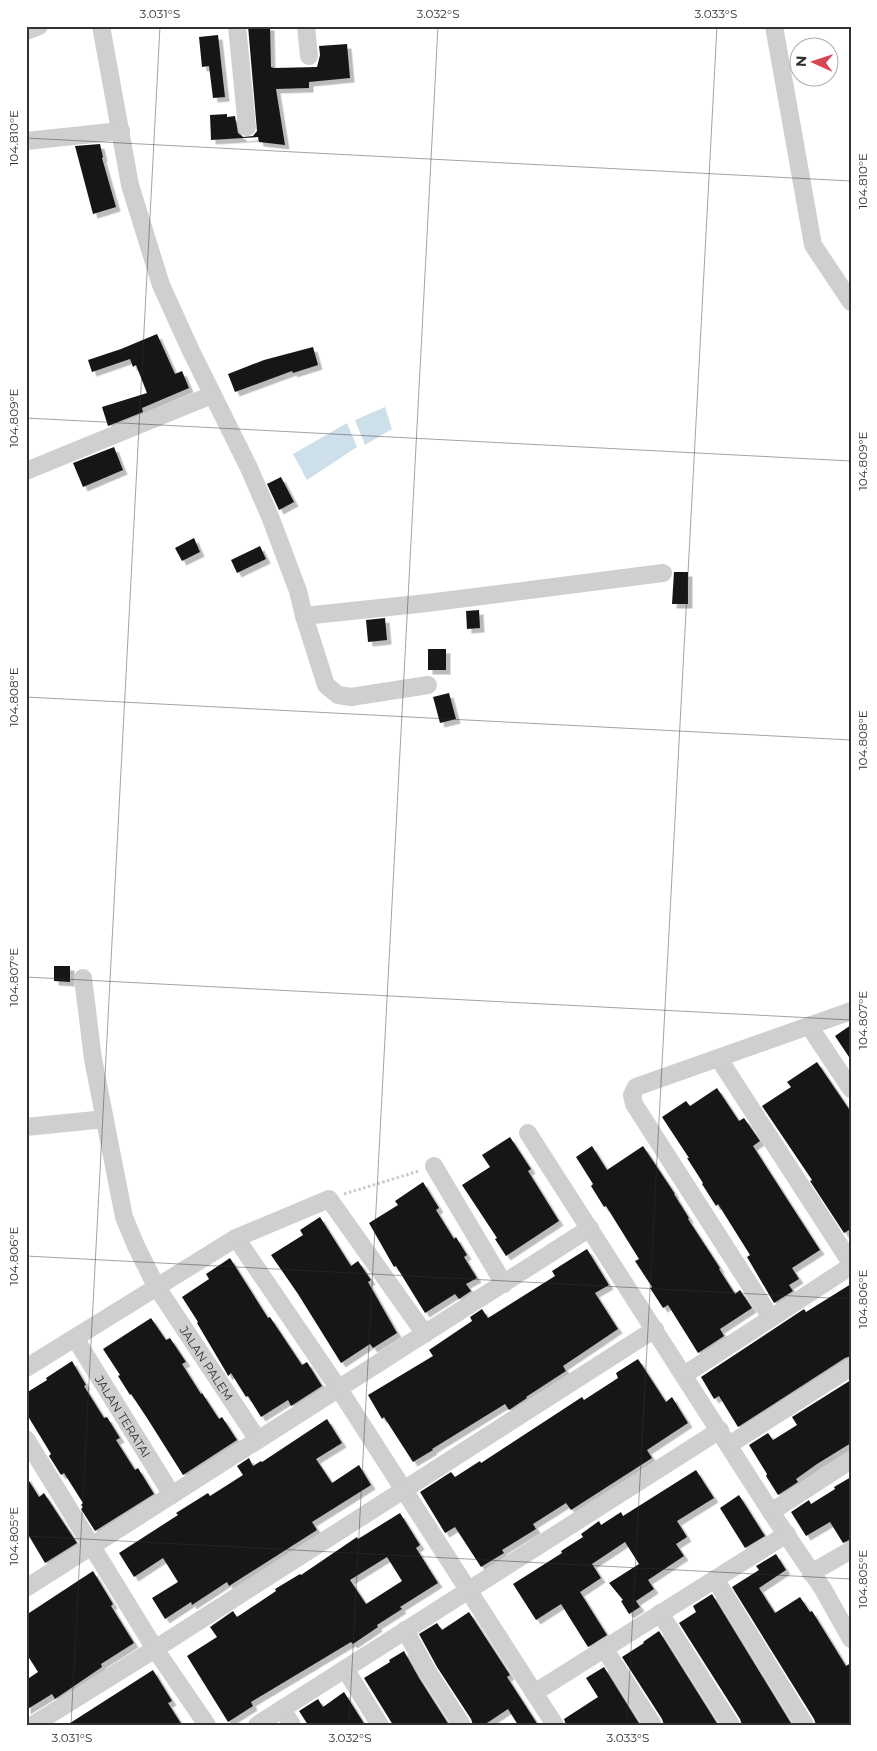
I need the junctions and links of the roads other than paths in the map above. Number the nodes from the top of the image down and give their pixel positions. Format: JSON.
{"nodes":[{"id":1,"x":38,"y":26,"type":"edge"},
{"id":2,"x":102,"y":26,"type":"edge"},
{"id":3,"x":237,"y":26,"type":"edge"},
{"id":4,"x":306,"y":26,"type":"edge"},
{"id":5,"x":774,"y":26,"type":"edge"},
{"id":6,"x":26,"y":31,"type":"edge"},
{"id":7,"x":309,"y":56,"type":"dead end"},
{"id":8,"x":247,"y":127,"type":"dead end"},
{"id":9,"x":120,"y":131,"type":"junction"},
{"id":10,"x":26,"y":141,"type":"edge"},
{"id":11,"x":851,"y":302,"type":"edge"},
{"id":12,"x":212,"y":394,"type":"junction"},
{"id":13,"x":26,"y":471,"type":"edge"},
{"id":14,"x":662,"y":573,"type":"dead end"},
{"id":15,"x":304,"y":616,"type":"junction"},
{"id":16,"x":428,"y":684,"type":"dead end"},
{"id":17,"x":83,"y":978,"type":"dead end"},
{"id":18,"x":851,"y":1011,"type":"edge"},
{"id":19,"x":809,"y":1026,"type":"junction"},
{"id":20,"x":719,"y":1059,"type":"junction"},
{"id":21,"x":851,"y":1089,"type":"edge"},
{"id":22,"x":105,"y":1120,"type":"junction"},
{"id":23,"x":26,"y":1126,"type":"edge"},
{"id":24,"x":528,"y":1133,"type":"dead end"},
{"id":25,"x":434,"y":1166,"type":"road end"},
{"id":26,"x":590,"y":1228,"type":"junction"},
{"id":27,"x":236,"y":1238,"type":"junction"},
{"id":28,"x":851,"y":1264,"type":"edge"},
{"id":29,"x":504,"y":1284,"type":"junction"},
{"id":30,"x":156,"y":1286,"type":"junction"},
{"id":31,"x":771,"y":1318,"type":"junction"},
{"id":32,"x":655,"y":1329,"type":"junction"},
{"id":33,"x":425,"y":1334,"type":"junction"},
{"id":34,"x":75,"y":1338,"type":"junction"},
{"id":35,"x":851,"y":1366,"type":"edge"},
{"id":36,"x":26,"y":1368,"type":"edge"},
{"id":37,"x":684,"y":1375,"type":"junction"},
{"id":38,"x":339,"y":1389,"type":"junction"},
{"id":39,"x":724,"y":1437,"type":"junction"},
{"id":40,"x":26,"y":1439,"type":"edge"},
{"id":41,"x":258,"y":1440,"type":"junction"},
{"id":42,"x":851,"y":1460,"type":"edge"},
{"id":43,"x":403,"y":1490,"type":"junction"},
{"id":44,"x":172,"y":1495,"type":"junction"},
{"id":45,"x":771,"y":1512,"type":"junction"},
{"id":46,"x":786,"y":1534,"type":"junction"},
{"id":47,"x":93,"y":1546,"type":"junction"},
{"id":48,"x":851,"y":1550,"type":"edge"},
{"id":49,"x":811,"y":1573,"type":"junction"},
{"id":50,"x":715,"y":1579,"type":"junction"},
{"id":51,"x":26,"y":1588,"type":"edge"},
{"id":52,"x":469,"y":1590,"type":"junction"},
{"id":53,"x":660,"y":1613,"type":"junction"},
{"id":54,"x":405,"y":1630,"type":"junction"},
{"id":55,"x":851,"y":1639,"type":"edge"},
{"id":56,"x":604,"y":1648,"type":"junction"},
{"id":57,"x":155,"y":1649,"type":"junction"},
{"id":58,"x":345,"y":1669,"type":"junction"},
{"id":59,"x":534,"y":1693,"type":"junction"},
{"id":60,"x":282,"y":1709,"type":"junction"},
{"id":61,"x":33,"y":1725,"type":"edge"},
{"id":62,"x":208,"y":1725,"type":"edge"},
{"id":63,"x":257,"y":1725,"type":"edge"},
{"id":64,"x":292,"y":1725,"type":"edge"},
{"id":65,"x":380,"y":1725,"type":"edge"},
{"id":66,"x":462,"y":1725,"type":"edge"},
{"id":67,"x":555,"y":1725,"type":"edge"},
{"id":68,"x":653,"y":1725,"type":"edge"},
{"id":69,"x":730,"y":1725,"type":"edge"},
{"id":70,"x":806,"y":1725,"type":"edge"}],
"edges":[{"from":1,"to":6,"type":"street"},
{"from":2,"to":9,"type":"street"},
{"from":3,"to":8,"type":"street"},
{"from":4,"to":7,"type":"street"},
{"from":5,"to":11,"type":"street"},
{"from":9,"to":10,"type":"street"},
{"from":9,"to":12,"type":"street"},
{"from":12,"to":13,"type":"street"},
{"from":12,"to":15,"type":"street"},
{"from":14,"to":15,"type":"street"},
{"from":15,"to":16,"type":"street"},
{"from":17,"to":22,"type":"street","name":"JALAN PALEM"},
{"from":18,"to":19,"type":"street"},
{"from":19,"to":20,"type":"street"},
{"from":19,"to":21,"type":"street"},
{"from":20,"to":28,"type":"street"},
{"from":20,"to":31,"type":"street"},
{"from":22,"to":23,"type":"street"},
{"from":22,"to":30,"type":"street","name":"JALAN PALEM"},
{"from":24,"to":26,"type":"street"},
{"from":25,"to":29,"type":"street"},
{"from":26,"to":29,"type":"street"},
{"from":26,"to":32,"type":"street"},
{"from":27,"to":30,"type":"street"},
{"from":27,"to":33,"type":"street"},
{"from":27,"to":38,"type":"street"},
{"from":28,"to":31,"type":"street"},
{"from":29,"to":33,"type":"street"},
{"from":30,"to":34,"type":"street"},
{"from":30,"to":41,"type":"street","name":"JALAN PALEM"},
{"from":31,"to":37,"type":"street"},
{"from":32,"to":37,"type":"street"},
{"from":32,"to":43,"type":"street"},
{"from":33,"to":38,"type":"street"},
{"from":34,"to":36,"type":"street"},
{"from":34,"to":44,"type":"street","name":"JALAN TERATAI"},
{"from":35,"to":39,"type":"street"},
{"from":37,"to":39,"type":"street"},
{"from":38,"to":41,"type":"street"},
{"from":38,"to":43,"type":"street"},
{"from":39,"to":45,"type":"street"},
{"from":39,"to":52,"type":"street"},
{"from":40,"to":47,"type":"street"},
{"from":41,"to":44,"type":"street"},
{"from":42,"to":45,"type":"street"},
{"from":43,"to":52,"type":"street"},
{"from":43,"to":57,"type":"street"},
{"from":44,"to":47,"type":"street"},
{"from":45,"to":46,"type":"street"},
{"from":46,"to":49,"type":"street"},
{"from":46,"to":50,"type":"street"},
{"from":47,"to":51,"type":"street"},
{"from":47,"to":57,"type":"street"},
{"from":48,"to":49,"type":"street"},
{"from":49,"to":55,"type":"street"},
{"from":50,"to":53,"type":"street"},
{"from":50,"to":70,"type":"street"},
{"from":52,"to":54,"type":"street"},
{"from":52,"to":59,"type":"street"},
{"from":53,"to":56,"type":"street"},
{"from":53,"to":69,"type":"street"},
{"from":54,"to":58,"type":"street"},
{"from":54,"to":66,"type":"street"},
{"from":56,"to":59,"type":"street"},
{"from":56,"to":68,"type":"street"},
{"from":57,"to":61,"type":"street"},
{"from":57,"to":62,"type":"street"},
{"from":58,"to":60,"type":"street"},
{"from":58,"to":65,"type":"street"},
{"from":59,"to":67,"type":"street"},
{"from":60,"to":63,"type":"street"},
{"from":60,"to":64,"type":"street"}]}
